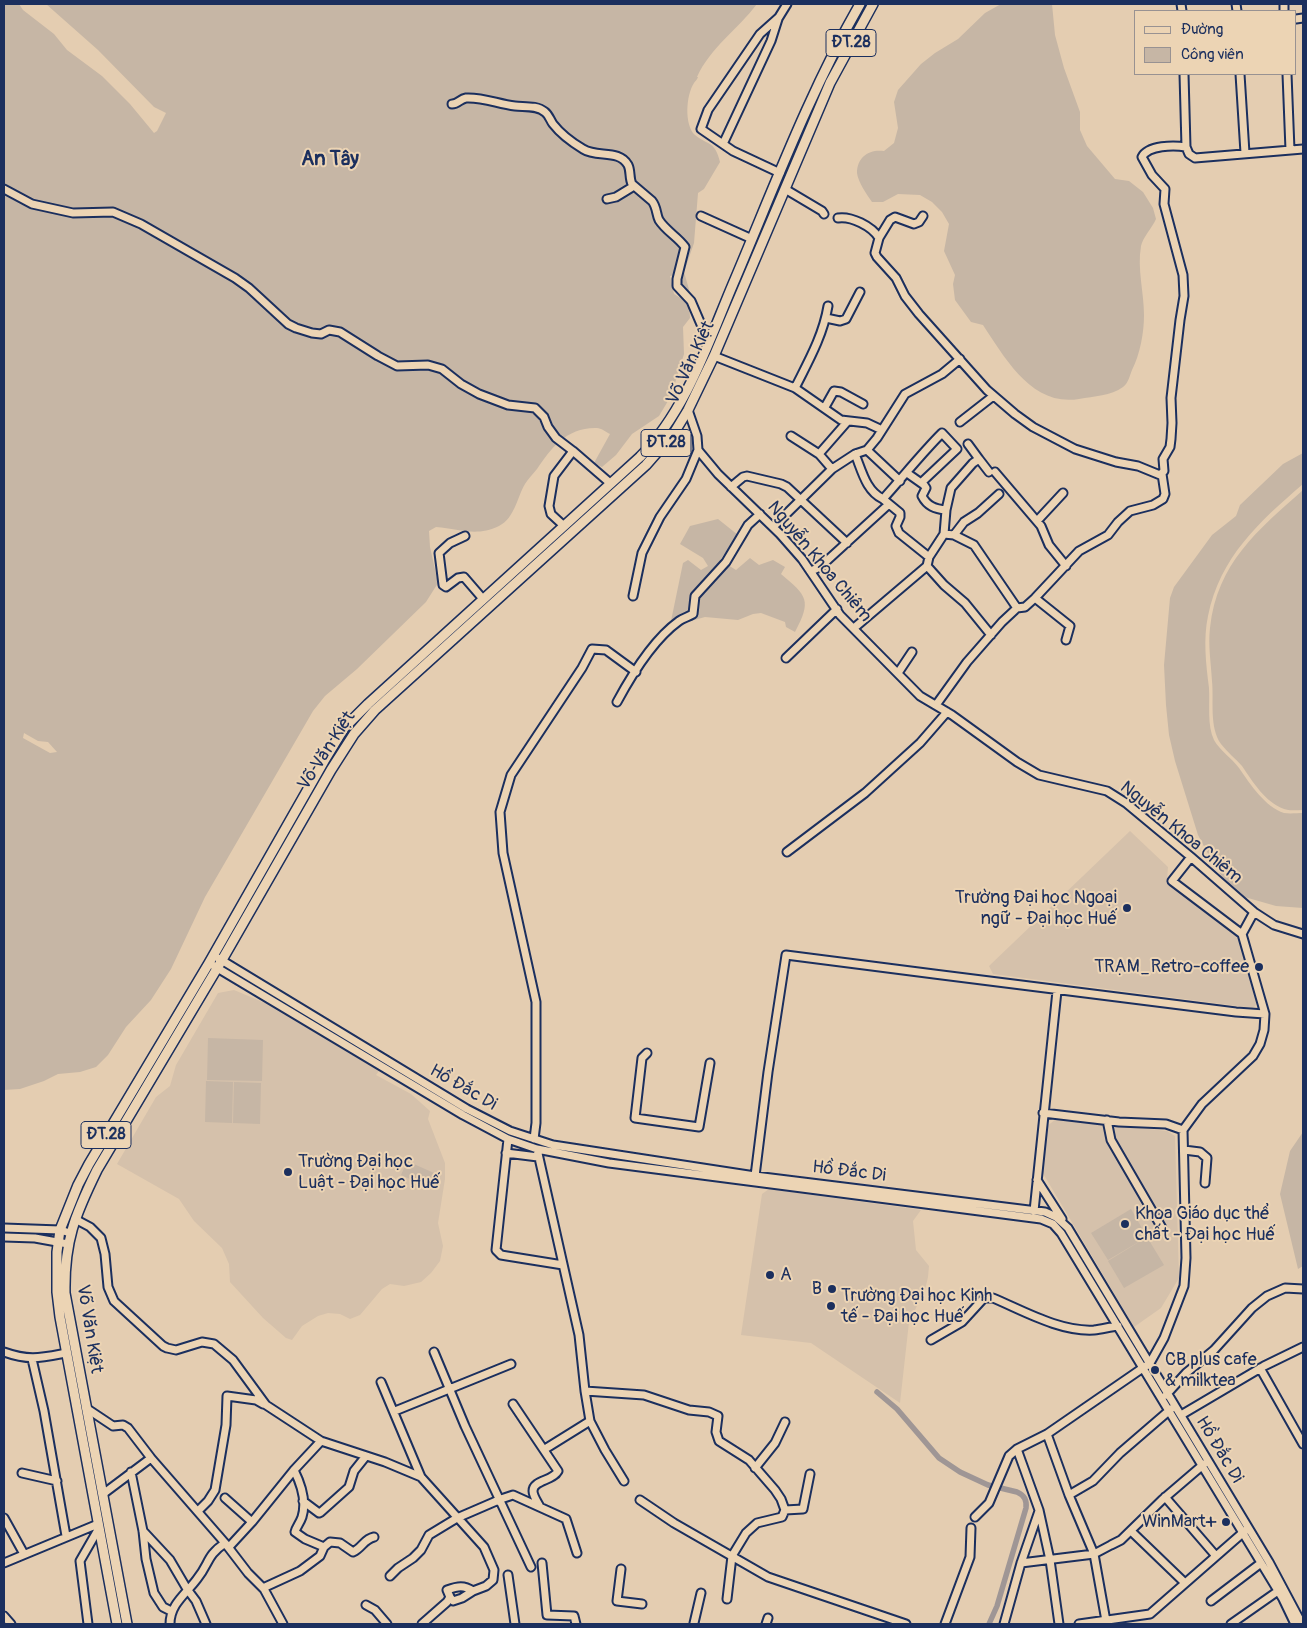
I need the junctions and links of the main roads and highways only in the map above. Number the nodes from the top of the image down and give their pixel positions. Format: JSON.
{"nodes":[{"id":1,"x":860,"y":4,"type":"edge"},
{"id":2,"x":873,"y":4,"type":"edge"},
{"id":3,"x":820,"y":79,"type":"junction"},
{"id":4,"x":830,"y":84,"type":"junction"},
{"id":5,"x":764,"y":210,"type":"junction"},
{"id":6,"x":774,"y":214,"type":"junction"},
{"id":7,"x":678,"y":405,"type":"junction"},
{"id":8,"x":688,"y":410,"type":"junction"},
{"id":9,"x":564,"y":526,"type":"junction"},
{"id":10,"x":570,"y":533,"type":"junction"},
{"id":11,"x":372,"y":707,"type":"junction"},
{"id":12,"x":146,"y":1076,"type":"junction"},
{"id":13,"x":63,"y":1243,"type":"junction"},
{"id":14,"x":75,"y":1374,"type":"junction"},
{"id":15,"x":98,"y":1496,"type":"junction"},
{"id":16,"x":102,"y":1524,"type":"junction"},
{"id":17,"x":117,"y":1624,"type":"edge"},
{"id":18,"x":127,"y":1624,"type":"edge"}],
"edges":[{"from":1,"to":3,"type":"main road","name":"Võ Văn Kiệt","number":"ĐT.28"},
{"from":2,"to":4,"type":"main road","name":"Võ Văn Kiệt","number":"ĐT.28"},
{"from":3,"to":4,"type":"main road"},
{"from":3,"to":5,"type":"main road","name":"Võ Văn Kiệt","number":"ĐT.28"},
{"from":4,"to":6,"type":"main road","name":"Võ Văn Kiệt","number":"ĐT.28"},
{"from":5,"to":6,"type":"main road"},
{"from":5,"to":7,"type":"main road","name":"Võ Văn Kiệt","number":"ĐT.28"},
{"from":6,"to":8,"type":"main road","name":"Võ Văn Kiệt","number":"ĐT.28"},
{"from":7,"to":8,"type":"main road"},
{"from":7,"to":9,"type":"main road","name":"Võ Văn Kiệt","number":"ĐT.28"},
{"from":8,"to":10,"type":"main road","name":"Võ Văn Kiệt","number":"ĐT.28"},
{"from":9,"to":10,"type":"main road"},
{"from":9,"to":11,"type":"main road","name":"Võ Văn Kiệt","number":"ĐT.28"},
{"from":10,"to":11,"type":"main road","name":"Võ Văn Kiệt","number":"ĐT.28"},
{"from":11,"to":12,"type":"main road","name":"Võ Văn Kiệt","number":"ĐT.28"},
{"from":12,"to":13,"type":"main road","name":"Võ Văn Kiệt","number":"ĐT.28"},
{"from":12,"to":13,"type":"main road","name":"Võ Văn Kiệt","number":"ĐT.28"},
{"from":13,"to":14,"type":"main road","name":"Võ Văn Kiệt","number":"ĐT.28"},
{"from":13,"to":14,"type":"main road","name":"Võ Văn Kiệt","number":"ĐT.28"},
{"from":14,"to":15,"type":"main road","name":"Võ Văn Kiệt","number":"ĐT.28"},
{"from":14,"to":15,"type":"main road","name":"Võ Văn Kiệt","number":"ĐT.28"},
{"from":15,"to":16,"type":"main road","name":"Võ Văn Kiệt","number":"ĐT.28"},
{"from":16,"to":17,"type":"main road","name":"Võ Văn Kiệt","number":"ĐT.28"},
{"from":16,"to":18,"type":"main road","name":"Võ Văn Kiệt","number":"ĐT.28"}]}
